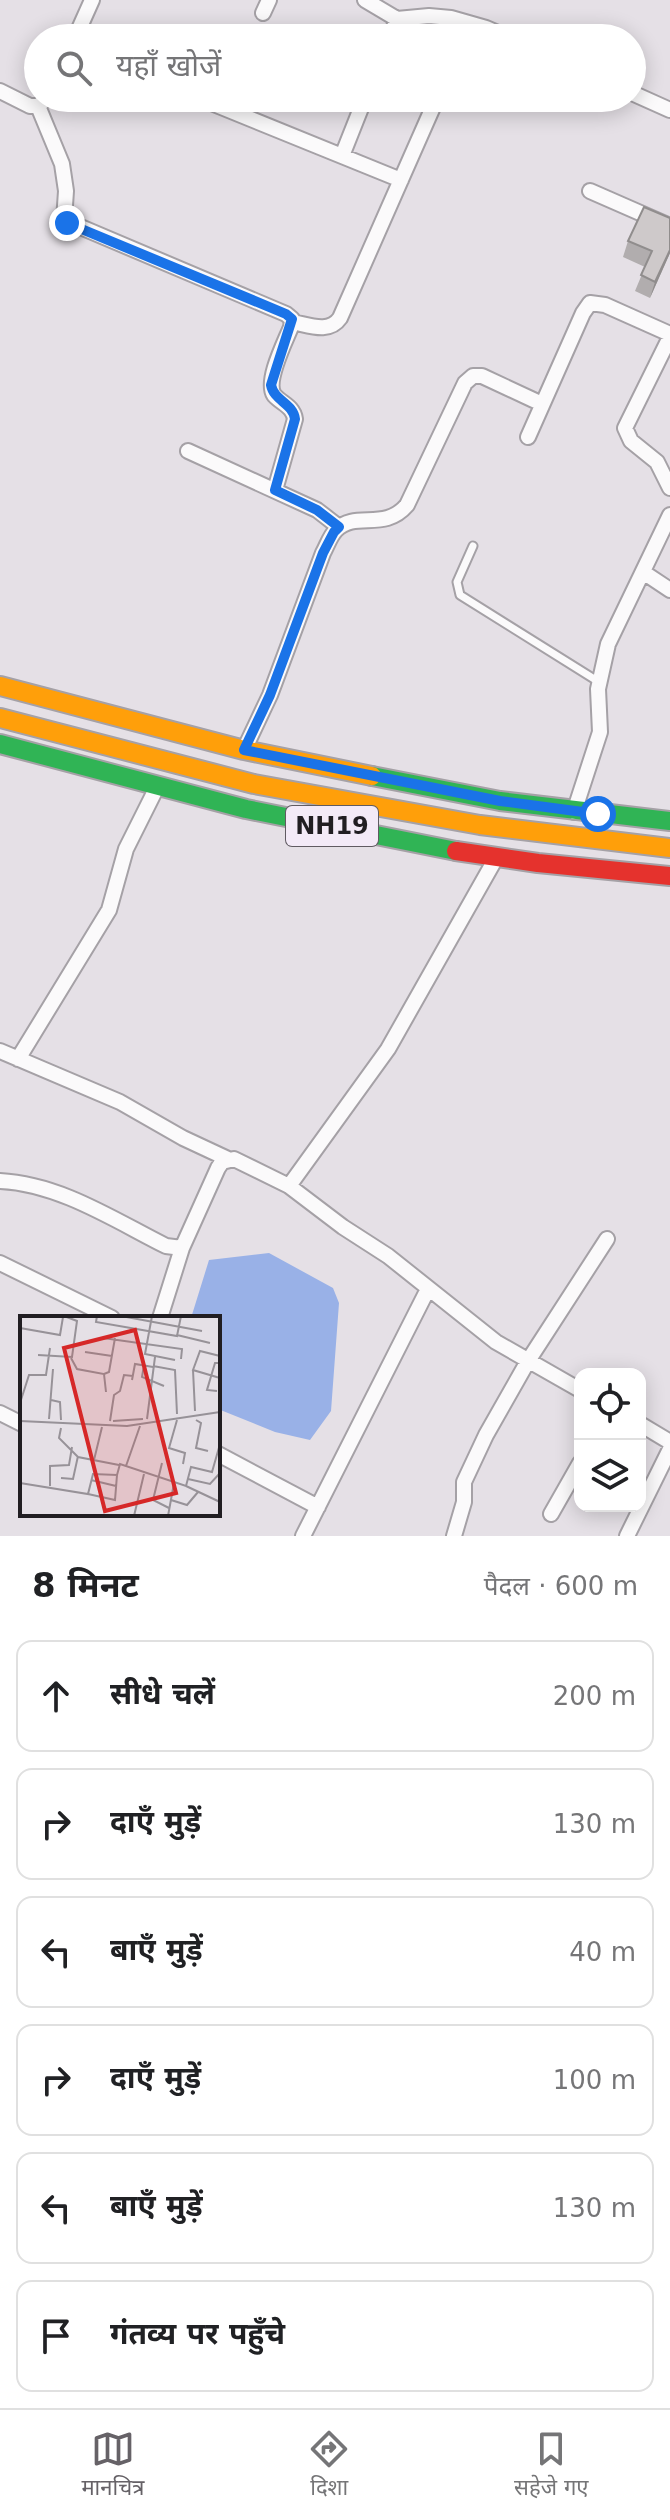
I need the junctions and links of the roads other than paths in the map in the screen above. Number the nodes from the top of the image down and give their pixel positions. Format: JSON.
{"nodes":[{"id":1,"x":92,"y":0,"type":"edge"},
{"id":2,"x":365,"y":0,"type":"edge"},
{"id":3,"x":397,"y":19,"type":"junction"},
{"id":4,"x":469,"y":23,"type":"edge"},
{"id":5,"x":81,"y":24,"type":"edge"},
{"id":6,"x":395,"y":24,"type":"edge"},
{"id":7,"x":0,"y":91,"type":"edge"},
{"id":8,"x":646,"y":99,"type":"edge"},
{"id":9,"x":24,"y":103,"type":"edge"},
{"id":10,"x":670,"y":110,"type":"edge"},
{"id":11,"x":46,"y":112,"type":"edge"},
{"id":12,"x":234,"y":112,"type":"edge"},
{"id":13,"x":359,"y":112,"type":"edge"},
{"id":14,"x":431,"y":112,"type":"edge"},
{"id":15,"x":342,"y":156,"type":"junction"},
{"id":16,"x":401,"y":180,"type":"junction"},
{"id":17,"x":590,"y":191,"type":"dead end"},
{"id":18,"x":670,"y":226,"type":"edge"},
{"id":19,"x":292,"y":322,"type":"junction"},
{"id":20,"x":670,"y":336,"type":"edge"},
{"id":21,"x":542,"y":404,"type":"junction"},
{"id":22,"x":528,"y":437,"type":"dead end"},
{"id":23,"x":188,"y":451,"type":"dead end"},
{"id":24,"x":670,"y":488,"type":"edge"},
{"id":25,"x":275,"y":490,"type":"junction"},
{"id":26,"x":670,"y":515,"type":"edge"},
{"id":27,"x":339,"y":527,"type":"junction"},
{"id":28,"x":473,"y":546,"type":"dead end"},
{"id":29,"x":643,"y":572,"type":"junction"},
{"id":30,"x":670,"y":590,"type":"edge"},
{"id":31,"x":600,"y":682,"type":"junction"},
{"id":32,"x":0,"y":686,"type":"edge"},
{"id":33,"x":0,"y":718,"type":"edge"},
{"id":34,"x":1,"y":748,"type":"edge"},
{"id":35,"x":244,"y":750,"type":"junction"},
{"id":36,"x":157,"y":787,"type":"junction"},
{"id":37,"x":574,"y":812,"type":"junction"},
{"id":38,"x":670,"y":821,"type":"edge"},
{"id":39,"x":670,"y":848,"type":"edge"},
{"id":40,"x":496,"y":858,"type":"junction"},
{"id":41,"x":670,"y":876,"type":"edge"},
{"id":42,"x":0,"y":1051,"type":"edge"},
{"id":43,"x":18,"y":1059,"type":"junction"},
{"id":44,"x":228,"y":1159,"type":"junction"},
{"id":45,"x":0,"y":1181,"type":"edge"},
{"id":46,"x":289,"y":1186,"type":"junction"},
{"id":47,"x":607,"y":1239,"type":"dead end"},
{"id":48,"x":182,"y":1248,"type":"junction"},
{"id":49,"x":0,"y":1263,"type":"edge"},
{"id":50,"x":428,"y":1289,"type":"junction"},
{"id":51,"x":108,"y":1316,"type":"edge"},
{"id":52,"x":161,"y":1316,"type":"edge"},
{"id":53,"x":528,"y":1361,"type":"junction"},
{"id":54,"x":574,"y":1387,"type":"edge"},
{"id":55,"x":0,"y":1413,"type":"edge"},
{"id":56,"x":20,"y":1423,"type":"edge"},
{"id":57,"x":646,"y":1428,"type":"edge"},
{"id":58,"x":670,"y":1442,"type":"edge"},
{"id":59,"x":670,"y":1449,"type":"edge"},
{"id":60,"x":220,"y":1455,"type":"edge"},
{"id":61,"x":574,"y":1474,"type":"edge"},
{"id":62,"x":318,"y":1507,"type":"junction"},
{"id":63,"x":551,"y":1514,"type":"dead end"},
{"id":64,"x":303,"y":1536,"type":"edge"},
{"id":65,"x":454,"y":1536,"type":"edge"},
{"id":66,"x":627,"y":1536,"type":"edge"}],
"edges":[{"from":1,"to":5,"type":"street"},
{"from":2,"to":3,"type":"street"},
{"from":3,"to":4,"type":"street"},
{"from":3,"to":6,"type":"street"},
{"from":7,"to":9,"type":"street"},
{"from":8,"to":10,"type":"street"},
{"from":11,"to":19,"type":"street"},
{"from":12,"to":15,"type":"street"},
{"from":13,"to":15,"type":"street"},
{"from":14,"to":16,"type":"street"},
{"from":15,"to":16,"type":"street"},
{"from":16,"to":19,"type":"street"},
{"from":17,"to":18,"type":"street"},
{"from":19,"to":25,"type":"street"},
{"from":20,"to":21,"type":"street"},
{"from":20,"to":24,"type":"street"},
{"from":21,"to":22,"type":"street"},
{"from":21,"to":27,"type":"street"},
{"from":23,"to":25,"type":"street"},
{"from":25,"to":27,"type":"street"},
{"from":26,"to":29,"type":"street"},
{"from":27,"to":35,"type":"street"},
{"from":28,"to":31,"type":"lane"},
{"from":29,"to":30,"type":"street"},
{"from":29,"to":31,"type":"street"},
{"from":31,"to":37,"type":"street"},
{"from":32,"to":35,"type":"main road"},
{"from":33,"to":39,"type":"main road","number":"NH19"},
{"from":34,"to":36,"type":"main road","number":"NH19"},
{"from":35,"to":37,"type":"main road"},
{"from":36,"to":40,"type":"main road","number":"NH19"},
{"from":36,"to":43,"type":"street"},
{"from":37,"to":38,"type":"main road"},
{"from":40,"to":41,"type":"main road","number":"NH19"},
{"from":40,"to":46,"type":"street"},
{"from":42,"to":43,"type":"street"},
{"from":43,"to":44,"type":"street"},
{"from":44,"to":46,"type":"street"},
{"from":44,"to":48,"type":"street"},
{"from":45,"to":48,"type":"street"},
{"from":46,"to":50,"type":"street"},
{"from":47,"to":53,"type":"street"},
{"from":48,"to":52,"type":"street"},
{"from":49,"to":51,"type":"street"},
{"from":50,"to":53,"type":"street"},
{"from":50,"to":62,"type":"street"},
{"from":53,"to":54,"type":"street"},
{"from":53,"to":65,"type":"street"},
{"from":55,"to":56,"type":"street"},
{"from":57,"to":58,"type":"street"},
{"from":59,"to":66,"type":"street"},
{"from":60,"to":62,"type":"street"},
{"from":61,"to":63,"type":"street"},
{"from":62,"to":64,"type":"street"}]}
